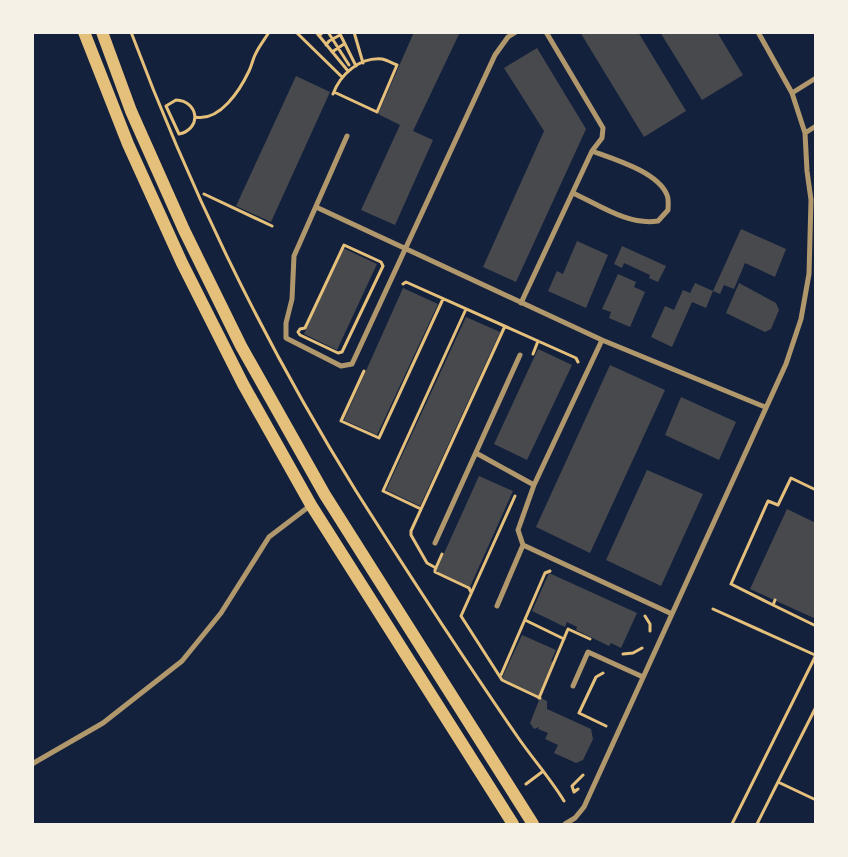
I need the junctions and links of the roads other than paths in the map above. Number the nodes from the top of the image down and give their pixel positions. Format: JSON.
{"nodes":[{"id":1,"x":84,"y":32,"type":"edge"},
{"id":2,"x":102,"y":32,"type":"edge"},
{"id":3,"x":516,"y":32,"type":"edge"},
{"id":4,"x":546,"y":32,"type":"edge"},
{"id":5,"x":758,"y":32,"type":"edge"},
{"id":6,"x":816,"y":78,"type":"edge"},
{"id":7,"x":792,"y":94,"type":"junction"},
{"id":8,"x":816,"y":126,"type":"edge"},
{"id":9,"x":805,"y":133,"type":"junction"},
{"id":10,"x":347,"y":136,"type":"dead end"},
{"id":11,"x":592,"y":151,"type":"junction"},
{"id":12,"x":572,"y":193,"type":"junction"},
{"id":13,"x":316,"y":207,"type":"junction"},
{"id":14,"x":405,"y":248,"type":"junction"},
{"id":15,"x":521,"y":303,"type":"junction"},
{"id":16,"x":602,"y":340,"type":"junction"},
{"id":17,"x":520,"y":355,"type":"dead end"},
{"id":18,"x":765,"y":407,"type":"junction"},
{"id":19,"x":476,"y":453,"type":"junction"},
{"id":20,"x":534,"y":485,"type":"junction"},
{"id":21,"x":311,"y":505,"type":"junction"},
{"id":22,"x":435,"y":543,"type":"dead end"},
{"id":23,"x":523,"y":545,"type":"junction"},
{"id":24,"x":497,"y":606,"type":"dead end"},
{"id":25,"x":672,"y":614,"type":"junction"},
{"id":26,"x":643,"y":677,"type":"junction"},
{"id":27,"x":574,"y":686,"type":"dead end"},
{"id":28,"x":32,"y":764,"type":"edge"},
{"id":29,"x":512,"y":824,"type":"edge"},
{"id":30,"x":533,"y":824,"type":"edge"},
{"id":31,"x":565,"y":824,"type":"edge"}],
"edges":[{"from":1,"to":21,"type":"main road"},
{"from":2,"to":30,"type":"main road"},
{"from":3,"to":14,"type":"street"},
{"from":4,"to":11,"type":"street"},
{"from":5,"to":7,"type":"street"},
{"from":6,"to":7,"type":"street"},
{"from":7,"to":9,"type":"street"},
{"from":8,"to":9,"type":"street"},
{"from":9,"to":18,"type":"street"},
{"from":10,"to":13,"type":"street"},
{"from":11,"to":12,"type":"street"},
{"from":11,"to":12,"type":"street"},
{"from":12,"to":15,"type":"street"},
{"from":13,"to":14,"type":"street"},
{"from":13,"to":14,"type":"street"},
{"from":14,"to":15,"type":"street"},
{"from":15,"to":16,"type":"street"},
{"from":16,"to":18,"type":"street"},
{"from":16,"to":20,"type":"street"},
{"from":17,"to":19,"type":"street"},
{"from":18,"to":25,"type":"street"},
{"from":19,"to":20,"type":"street"},
{"from":19,"to":22,"type":"street"},
{"from":20,"to":23,"type":"street"},
{"from":21,"to":28,"type":"street"},
{"from":21,"to":29,"type":"main road"},
{"from":23,"to":24,"type":"street"},
{"from":23,"to":25,"type":"street"},
{"from":25,"to":26,"type":"street"},
{"from":26,"to":27,"type":"street"},
{"from":26,"to":31,"type":"street"}]}
